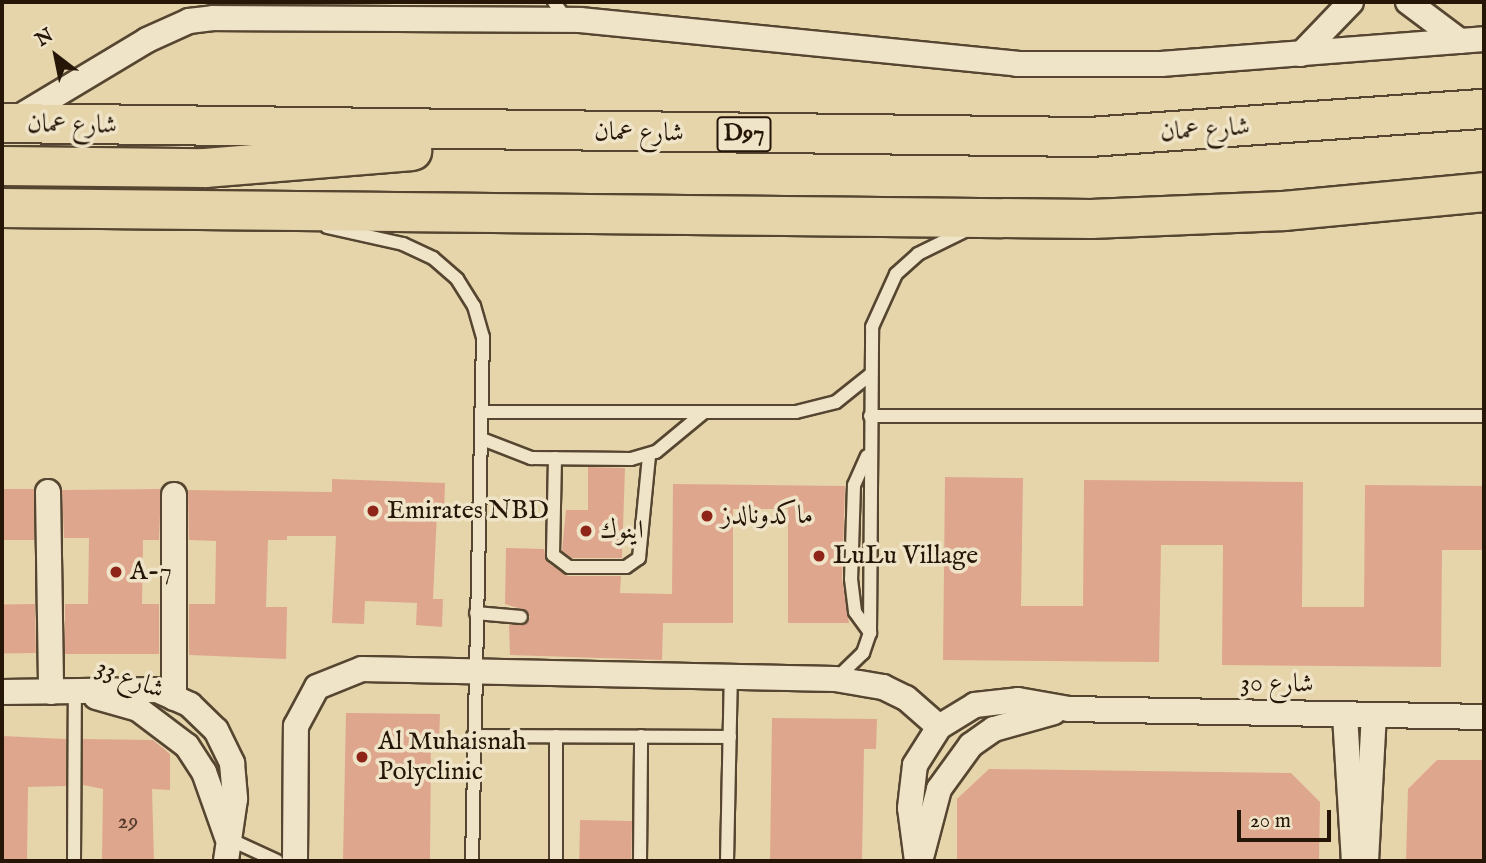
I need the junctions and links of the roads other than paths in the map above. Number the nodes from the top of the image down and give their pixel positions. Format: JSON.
{"nodes":[{"id":1,"x":1351,"y":2,"type":"edge"},
{"id":2,"x":1408,"y":2,"type":"edge"},
{"id":3,"x":350,"y":10,"type":"edge"},
{"id":4,"x":561,"y":11,"type":"edge"},
{"id":5,"x":1472,"y":40,"type":"edge"},
{"id":6,"x":1301,"y":54,"type":"junction"},
{"id":7,"x":1484,"y":109,"type":"edge"},
{"id":8,"x":5,"y":123,"type":"edge"},
{"id":9,"x":528,"y":132,"type":"junction"},
{"id":10,"x":2,"y":166,"type":"edge"},
{"id":11,"x":1484,"y":192,"type":"edge"},
{"id":12,"x":2,"y":208,"type":"edge"},
{"id":13,"x":252,"y":210,"type":"junction"},
{"id":14,"x":995,"y":219,"type":"junction"},
{"id":15,"x":871,"y":374,"type":"junction"},
{"id":16,"x":483,"y":412,"type":"junction"},
{"id":17,"x":703,"y":413,"type":"junction"},
{"id":18,"x":870,"y":416,"type":"junction"},
{"id":19,"x":1484,"y":416,"type":"edge"},
{"id":20,"x":482,"y":439,"type":"junction"},
{"id":21,"x":869,"y":452,"type":"junction"},
{"id":22,"x":649,"y":456,"type":"junction"},
{"id":23,"x":555,"y":458,"type":"junction"},
{"id":24,"x":48,"y":492,"type":"dead end"},
{"id":25,"x":174,"y":495,"type":"dead end"},
{"id":26,"x":476,"y":613,"type":"junction"},
{"id":27,"x":521,"y":617,"type":"dead end"},
{"id":28,"x":870,"y":633,"type":"junction"},
{"id":29,"x":473,"y":672,"type":"junction"},
{"id":30,"x":732,"y":677,"type":"junction"},
{"id":31,"x":835,"y":679,"type":"junction"},
{"id":32,"x":2,"y":692,"type":"edge"},
{"id":33,"x":63,"y":692,"type":"junction"},
{"id":34,"x":174,"y":698,"type":"junction"},
{"id":35,"x":1069,"y":709,"type":"junction"},
{"id":36,"x":1345,"y":715,"type":"junction"},
{"id":37,"x":1374,"y":715,"type":"junction"},
{"id":38,"x":1484,"y":717,"type":"edge"},
{"id":39,"x":939,"y":727,"type":"junction"},
{"id":40,"x":473,"y":736,"type":"junction"},
{"id":41,"x":556,"y":736,"type":"junction"},
{"id":42,"x":641,"y":736,"type":"junction"},
{"id":43,"x":730,"y":737,"type":"junction"},
{"id":44,"x":227,"y":849,"type":"edge"},
{"id":45,"x":74,"y":861,"type":"edge"},
{"id":46,"x":277,"y":861,"type":"edge"},
{"id":47,"x":295,"y":861,"type":"edge"},
{"id":48,"x":472,"y":861,"type":"edge"},
{"id":49,"x":556,"y":861,"type":"edge"},
{"id":50,"x":640,"y":861,"type":"edge"},
{"id":51,"x":727,"y":861,"type":"edge"},
{"id":52,"x":919,"y":861,"type":"edge"},
{"id":53,"x":1354,"y":861,"type":"edge"},
{"id":54,"x":1366,"y":861,"type":"edge"}],
"edges":[{"from":1,"to":6,"type":"street"},
{"from":2,"to":5,"type":"street"},
{"from":3,"to":4,"type":"street"},
{"from":3,"to":8,"type":"street"},
{"from":4,"to":6,"type":"street"},
{"from":5,"to":6,"type":"street"},
{"from":7,"to":9,"type":"main road","name":"شارع عمان","number":"D97"},
{"from":8,"to":9,"type":"main road","name":"شارع عمان","number":"D97"},
{"from":9,"to":10,"type":"main road"},
{"from":11,"to":14,"type":"main road"},
{"from":12,"to":13,"type":"main road"},
{"from":13,"to":14,"type":"main road"},
{"from":13,"to":16,"type":"lane"},
{"from":14,"to":15,"type":"lane"},
{"from":15,"to":17,"type":"lane"},
{"from":15,"to":18,"type":"lane"},
{"from":16,"to":17,"type":"lane"},
{"from":16,"to":20,"type":"lane"},
{"from":17,"to":22,"type":"lane"},
{"from":18,"to":19,"type":"lane"},
{"from":18,"to":21,"type":"lane"},
{"from":20,"to":23,"type":"lane"},
{"from":20,"to":26,"type":"lane"},
{"from":21,"to":28,"type":"lane"},
{"from":21,"to":28,"type":"lane"},
{"from":22,"to":23,"type":"lane"},
{"from":22,"to":23,"type":"lane"},
{"from":24,"to":33,"type":"street"},
{"from":25,"to":34,"type":"street"},
{"from":26,"to":27,"type":"lane"},
{"from":26,"to":29,"type":"lane"},
{"from":28,"to":31,"type":"lane"},
{"from":29,"to":30,"type":"street"},
{"from":29,"to":40,"type":"lane"},
{"from":29,"to":47,"type":"street"},
{"from":30,"to":31,"type":"street"},
{"from":30,"to":43,"type":"lane"},
{"from":31,"to":39,"type":"street"},
{"from":32,"to":33,"type":"street"},
{"from":33,"to":34,"type":"street","name":"شارع 33"},
{"from":33,"to":44,"type":"street","name":"شارع 33"},
{"from":33,"to":45,"type":"lane"},
{"from":34,"to":44,"type":"street","name":"شارع 33"},
{"from":35,"to":36,"type":"street","name":"شارع 30"},
{"from":35,"to":39,"type":"street","name":"شارع 30"},
{"from":35,"to":52,"type":"street","name":"شارع 30"},
{"from":36,"to":37,"type":"street","name":"شارع 30"},
{"from":36,"to":53,"type":"street"},
{"from":37,"to":38,"type":"street","name":"شارع 30"},
{"from":37,"to":54,"type":"street"},
{"from":39,"to":52,"type":"street","name":"شارع 30"},
{"from":40,"to":41,"type":"lane"},
{"from":40,"to":48,"type":"lane"},
{"from":41,"to":42,"type":"lane"},
{"from":41,"to":49,"type":"lane"},
{"from":42,"to":43,"type":"lane"},
{"from":42,"to":50,"type":"lane"},
{"from":43,"to":51,"type":"lane"},
{"from":44,"to":46,"type":"lane"}]}
